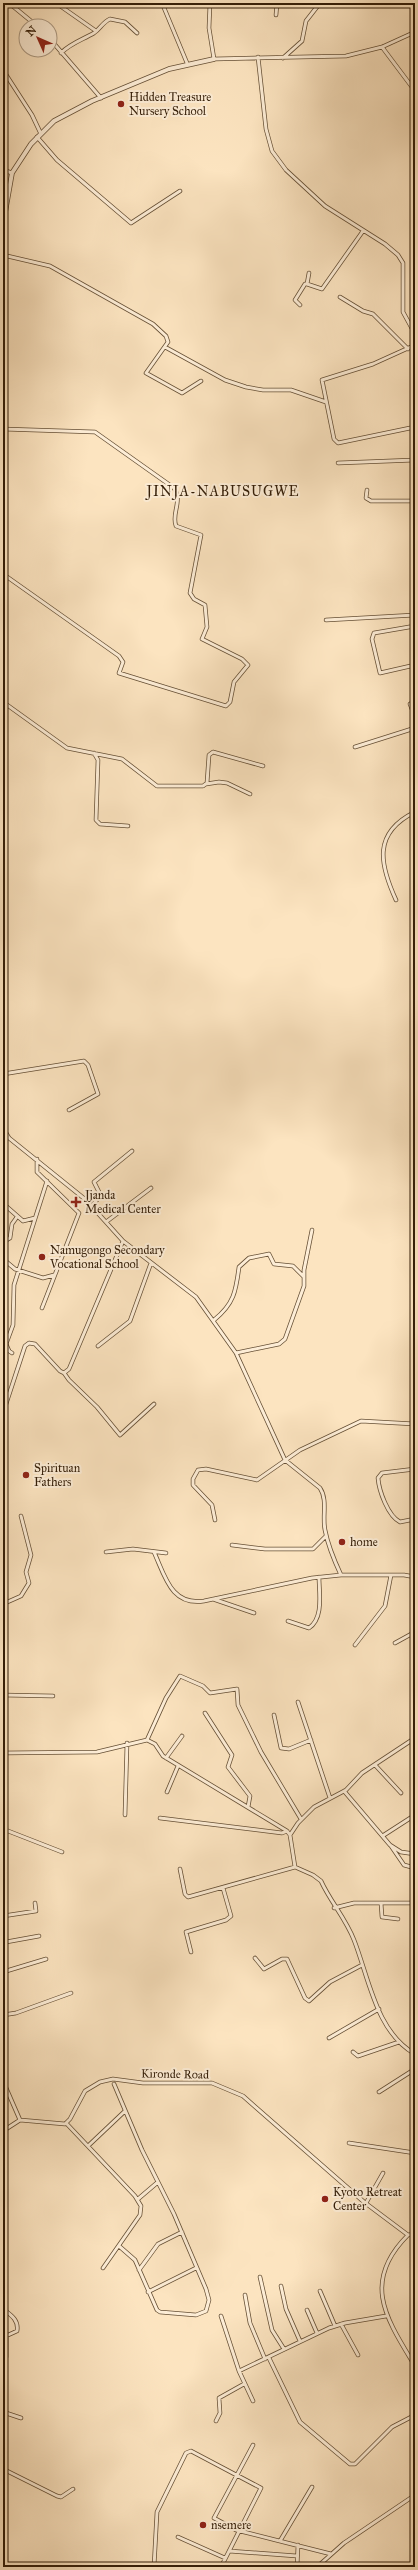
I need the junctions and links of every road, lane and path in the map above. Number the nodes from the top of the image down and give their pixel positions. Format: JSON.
{"nodes":[{"id":1,"x":9,"y":3,"type":"edge"},
{"id":2,"x":56,"y":3,"type":"edge"},
{"id":3,"x":162,"y":3,"type":"edge"},
{"id":4,"x":210,"y":3,"type":"edge"},
{"id":5,"x":277,"y":3,"type":"edge"},
{"id":6,"x":320,"y":3,"type":"edge"},
{"id":7,"x":276,"y":15,"type":"dead end"},
{"id":8,"x":27,"y":18,"type":"edge"},
{"id":9,"x":96,"y":31,"type":"junction"},
{"id":10,"x":415,"y":32,"type":"edge"},
{"id":11,"x":137,"y":33,"type":"dead end"},
{"id":12,"x":382,"y":47,"type":"junction"},
{"id":13,"x":58,"y":49,"type":"edge"},
{"id":14,"x":61,"y":53,"type":"junction"},
{"id":15,"x":258,"y":57,"type":"junction"},
{"id":16,"x":283,"y":58,"type":"junction"},
{"id":17,"x":214,"y":59,"type":"junction"},
{"id":18,"x":187,"y":63,"type":"junction"},
{"id":19,"x":3,"y":70,"type":"edge"},
{"id":20,"x":415,"y":91,"type":"edge"},
{"id":21,"x":101,"y":98,"type":"junction"},
{"id":22,"x":39,"y":136,"type":"junction"},
{"id":23,"x":3,"y":170,"type":"edge"},
{"id":24,"x":12,"y":173,"type":"junction"},
{"id":25,"x":180,"y":191,"type":"dead end"},
{"id":26,"x":3,"y":224,"type":"edge"},
{"id":27,"x":363,"y":231,"type":"junction"},
{"id":28,"x":3,"y":255,"type":"edge"},
{"id":29,"x":309,"y":273,"type":"dead end"},
{"id":30,"x":307,"y":284,"type":"junction"},
{"id":31,"x":340,"y":297,"type":"dead end"},
{"id":32,"x":300,"y":305,"type":"dead end"},
{"id":33,"x":415,"y":334,"type":"edge"},
{"id":34,"x":415,"y":345,"type":"edge"},
{"id":35,"x":165,"y":347,"type":"junction"},
{"id":36,"x":408,"y":349,"type":"junction"},
{"id":37,"x":201,"y":381,"type":"dead end"},
{"id":38,"x":326,"y":402,"type":"junction"},
{"id":39,"x":415,"y":428,"type":"edge"},
{"id":40,"x":3,"y":429,"type":"edge"},
{"id":41,"x":415,"y":460,"type":"edge"},
{"id":42,"x":338,"y":463,"type":"dead end"},
{"id":43,"x":367,"y":490,"type":"dead end"},
{"id":44,"x":415,"y":501,"type":"edge"},
{"id":45,"x":3,"y":574,"type":"edge"},
{"id":46,"x":415,"y":616,"type":"edge"},
{"id":47,"x":326,"y":620,"type":"dead end"},
{"id":48,"x":415,"y":626,"type":"edge"},
{"id":49,"x":415,"y":665,"type":"edge"},
{"id":50,"x":415,"y":701,"type":"edge"},
{"id":51,"x":3,"y":702,"type":"edge"},
{"id":52,"x":415,"y":717,"type":"edge"},
{"id":53,"x":415,"y":728,"type":"edge"},
{"id":54,"x":355,"y":747,"type":"dead end"},
{"id":55,"x":94,"y":753,"type":"junction"},
{"id":56,"x":263,"y":766,"type":"dead end"},
{"id":57,"x":206,"y":784,"type":"junction"},
{"id":58,"x":250,"y":794,"type":"dead end"},
{"id":59,"x":415,"y":812,"type":"edge"},
{"id":60,"x":128,"y":826,"type":"dead end"},
{"id":61,"x":396,"y":900,"type":"dead end"},
{"id":62,"x":3,"y":1074,"type":"edge"},
{"id":63,"x":69,"y":1110,"type":"dead end"},
{"id":64,"x":3,"y":1128,"type":"edge"},
{"id":65,"x":132,"y":1150,"type":"dead end"},
{"id":66,"x":37,"y":1159,"type":"junction"},
{"id":67,"x":47,"y":1181,"type":"junction"},
{"id":68,"x":151,"y":1188,"type":"dead end"},
{"id":69,"x":91,"y":1206,"type":"junction"},
{"id":70,"x":7,"y":1207,"type":"dead end"},
{"id":71,"x":17,"y":1216,"type":"junction"},
{"id":72,"x":35,"y":1218,"type":"junction"},
{"id":73,"x":106,"y":1222,"type":"junction"},
{"id":74,"x":312,"y":1230,"type":"dead end"},
{"id":75,"x":123,"y":1241,"type":"junction"},
{"id":76,"x":3,"y":1242,"type":"edge"},
{"id":77,"x":3,"y":1259,"type":"edge"},
{"id":78,"x":151,"y":1263,"type":"junction"},
{"id":79,"x":19,"y":1269,"type":"junction"},
{"id":80,"x":54,"y":1275,"type":"junction"},
{"id":81,"x":304,"y":1276,"type":"junction"},
{"id":82,"x":42,"y":1308,"type":"dead end"},
{"id":83,"x":214,"y":1320,"type":"junction"},
{"id":84,"x":98,"y":1346,"type":"dead end"},
{"id":85,"x":12,"y":1353,"type":"dead end"},
{"id":86,"x":236,"y":1354,"type":"junction"},
{"id":87,"x":64,"y":1372,"type":"junction"},
{"id":88,"x":154,"y":1404,"type":"dead end"},
{"id":89,"x":3,"y":1413,"type":"edge"},
{"id":90,"x":415,"y":1424,"type":"edge"},
{"id":91,"x":285,"y":1460,"type":"junction"},
{"id":92,"x":415,"y":1469,"type":"edge"},
{"id":93,"x":21,"y":1516,"type":"dead end"},
{"id":94,"x":415,"y":1519,"type":"edge"},
{"id":95,"x":215,"y":1520,"type":"dead end"},
{"id":96,"x":326,"y":1536,"type":"junction"},
{"id":97,"x":232,"y":1545,"type":"dead end"},
{"id":98,"x":106,"y":1552,"type":"dead end"},
{"id":99,"x":154,"y":1552,"type":"junction"},
{"id":100,"x":166,"y":1553,"type":"dead end"},
{"id":101,"x":341,"y":1574,"type":"junction"},
{"id":102,"x":391,"y":1574,"type":"junction"},
{"id":103,"x":319,"y":1577,"type":"junction"},
{"id":104,"x":415,"y":1577,"type":"edge"},
{"id":105,"x":213,"y":1599,"type":"junction"},
{"id":106,"x":3,"y":1604,"type":"edge"},
{"id":107,"x":254,"y":1613,"type":"dead end"},
{"id":108,"x":288,"y":1621,"type":"dead end"},
{"id":109,"x":415,"y":1632,"type":"edge"},
{"id":110,"x":395,"y":1643,"type":"dead end"},
{"id":111,"x":355,"y":1645,"type":"dead end"},
{"id":112,"x":3,"y":1695,"type":"edge"},
{"id":113,"x":53,"y":1696,"type":"dead end"},
{"id":114,"x":298,"y":1702,"type":"dead end"},
{"id":115,"x":205,"y":1713,"type":"dead end"},
{"id":116,"x":274,"y":1715,"type":"dead end"},
{"id":117,"x":182,"y":1736,"type":"dead end"},
{"id":118,"x":415,"y":1738,"type":"edge"},
{"id":119,"x":147,"y":1740,"type":"junction"},
{"id":120,"x":311,"y":1740,"type":"junction"},
{"id":121,"x":127,"y":1743,"type":"junction"},
{"id":122,"x":3,"y":1753,"type":"edge"},
{"id":123,"x":166,"y":1758,"type":"junction"},
{"id":124,"x":375,"y":1764,"type":"junction"},
{"id":125,"x":178,"y":1766,"type":"junction"},
{"id":126,"x":344,"y":1791,"type":"junction"},
{"id":127,"x":166,"y":1792,"type":"dead end"},
{"id":128,"x":401,"y":1793,"type":"dead end"},
{"id":129,"x":330,"y":1798,"type":"junction"},
{"id":130,"x":248,"y":1807,"type":"junction"},
{"id":131,"x":125,"y":1815,"type":"dead end"},
{"id":132,"x":415,"y":1815,"type":"edge"},
{"id":133,"x":160,"y":1818,"type":"dead end"},
{"id":134,"x":301,"y":1819,"type":"junction"},
{"id":135,"x":3,"y":1829,"type":"edge"},
{"id":136,"x":287,"y":1832,"type":"junction"},
{"id":137,"x":290,"y":1835,"type":"junction"},
{"id":138,"x":384,"y":1835,"type":"junction"},
{"id":139,"x":390,"y":1845,"type":"junction"},
{"id":140,"x":62,"y":1852,"type":"dead end"},
{"id":141,"x":415,"y":1854,"type":"edge"},
{"id":142,"x":296,"y":1867,"type":"junction"},
{"id":143,"x":415,"y":1868,"type":"edge"},
{"id":144,"x":180,"y":1869,"type":"dead end"},
{"id":145,"x":223,"y":1888,"type":"junction"},
{"id":146,"x":35,"y":1903,"type":"dead end"},
{"id":147,"x":381,"y":1903,"type":"junction"},
{"id":148,"x":415,"y":1903,"type":"edge"},
{"id":149,"x":334,"y":1908,"type":"junction"},
{"id":150,"x":3,"y":1916,"type":"edge"},
{"id":151,"x":398,"y":1919,"type":"dead end"},
{"id":152,"x":3,"y":1935,"type":"edge"},
{"id":153,"x":39,"y":1936,"type":"dead end"},
{"id":154,"x":192,"y":1952,"type":"dead end"},
{"id":155,"x":255,"y":1958,"type":"dead end"},
{"id":156,"x":46,"y":1959,"type":"dead end"},
{"id":157,"x":362,"y":1965,"type":"junction"},
{"id":158,"x":3,"y":1972,"type":"edge"},
{"id":159,"x":71,"y":1993,"type":"dead end"},
{"id":160,"x":379,"y":2009,"type":"junction"},
{"id":161,"x":3,"y":2015,"type":"edge"},
{"id":162,"x":329,"y":2038,"type":"dead end"},
{"id":163,"x":399,"y":2042,"type":"junction"},
{"id":164,"x":353,"y":2052,"type":"dead end"},
{"id":165,"x":415,"y":2054,"type":"edge"},
{"id":166,"x":415,"y":2069,"type":"edge"},
{"id":167,"x":3,"y":2081,"type":"edge"},
{"id":168,"x":114,"y":2084,"type":"dead end"},
{"id":169,"x":379,"y":2092,"type":"dead end"},
{"id":170,"x":125,"y":2111,"type":"junction"},
{"id":171,"x":20,"y":2120,"type":"junction"},
{"id":172,"x":66,"y":2123,"type":"junction"},
{"id":173,"x":3,"y":2131,"type":"edge"},
{"id":174,"x":348,"y":2143,"type":"dead end"},
{"id":175,"x":88,"y":2146,"type":"junction"},
{"id":176,"x":415,"y":2153,"type":"edge"},
{"id":177,"x":383,"y":2173,"type":"dead end"},
{"id":178,"x":158,"y":2182,"type":"junction"},
{"id":179,"x":138,"y":2199,"type":"junction"},
{"id":180,"x":366,"y":2203,"type":"junction"},
{"id":181,"x":182,"y":2232,"type":"junction"},
{"id":182,"x":415,"y":2234,"type":"edge"},
{"id":183,"x":408,"y":2235,"type":"junction"},
{"id":184,"x":119,"y":2246,"type":"junction"},
{"id":185,"x":103,"y":2268,"type":"dead end"},
{"id":186,"x":196,"y":2268,"type":"junction"},
{"id":187,"x":139,"y":2270,"type":"junction"},
{"id":188,"x":260,"y":2277,"type":"dead end"},
{"id":189,"x":281,"y":2286,"type":"dead end"},
{"id":190,"x":320,"y":2291,"type":"dead end"},
{"id":191,"x":148,"y":2292,"type":"junction"},
{"id":192,"x":245,"y":2295,"type":"dead end"},
{"id":193,"x":3,"y":2309,"type":"edge"},
{"id":194,"x":307,"y":2310,"type":"dead end"},
{"id":195,"x":221,"y":2316,"type":"dead end"},
{"id":196,"x":386,"y":2316,"type":"junction"},
{"id":197,"x":342,"y":2324,"type":"junction"},
{"id":198,"x":336,"y":2326,"type":"junction"},
{"id":199,"x":317,"y":2333,"type":"junction"},
{"id":200,"x":300,"y":2341,"type":"junction"},
{"id":201,"x":284,"y":2349,"type":"junction"},
{"id":202,"x":358,"y":2355,"type":"dead end"},
{"id":203,"x":267,"y":2358,"type":"junction"},
{"id":204,"x":3,"y":2362,"type":"edge"},
{"id":205,"x":415,"y":2366,"type":"edge"},
{"id":206,"x":239,"y":2372,"type":"junction"},
{"id":207,"x":244,"y":2384,"type":"junction"},
{"id":208,"x":253,"y":2401,"type":"dead end"},
{"id":209,"x":3,"y":2412,"type":"edge"},
{"id":210,"x":415,"y":2415,"type":"edge"},
{"id":211,"x":21,"y":2418,"type":"dead end"},
{"id":212,"x":216,"y":2421,"type":"dead end"},
{"id":213,"x":253,"y":2446,"type":"dead end"},
{"id":214,"x":4,"y":2471,"type":"edge"},
{"id":215,"x":238,"y":2474,"type":"junction"},
{"id":216,"x":312,"y":2486,"type":"dead end"},
{"id":217,"x":73,"y":2489,"type":"dead end"},
{"id":218,"x":415,"y":2495,"type":"edge"},
{"id":219,"x":238,"y":2530,"type":"junction"},
{"id":220,"x":178,"y":2537,"type":"dead end"},
{"id":221,"x":280,"y":2540,"type":"junction"},
{"id":222,"x":298,"y":2545,"type":"junction"},
{"id":223,"x":229,"y":2551,"type":"junction"},
{"id":224,"x":331,"y":2554,"type":"junction"},
{"id":225,"x":297,"y":2556,"type":"junction"},
{"id":226,"x":225,"y":2558,"type":"junction"},
{"id":227,"x":154,"y":2567,"type":"edge"},
{"id":228,"x":221,"y":2567,"type":"edge"},
{"id":229,"x":297,"y":2567,"type":"edge"},
{"id":230,"x":317,"y":2567,"type":"edge"}],
"edges":[{"from":1,"to":8,"type":"street"},
{"from":2,"to":9,"type":"street"},
{"from":3,"to":18,"type":"street"},
{"from":4,"to":17,"type":"street"},
{"from":5,"to":7,"type":"street"},
{"from":6,"to":16,"type":"street"},
{"from":9,"to":11,"type":"street"},
{"from":9,"to":14,"type":"street"},
{"from":10,"to":12,"type":"street"},
{"from":12,"to":16,"type":"street"},
{"from":12,"to":20,"type":"street"},
{"from":13,"to":14,"type":"street"},
{"from":14,"to":21,"type":"street"},
{"from":15,"to":16,"type":"street"},
{"from":15,"to":17,"type":"street"},
{"from":15,"to":27,"type":"street"},
{"from":17,"to":18,"type":"street"},
{"from":18,"to":21,"type":"street"},
{"from":19,"to":22,"type":"street"},
{"from":21,"to":22,"type":"street"},
{"from":22,"to":24,"type":"street"},
{"from":22,"to":25,"type":"street"},
{"from":23,"to":24,"type":"street"},
{"from":24,"to":26,"type":"street"},
{"from":27,"to":30,"type":"street"},
{"from":27,"to":33,"type":"street"},
{"from":28,"to":35,"type":"street"},
{"from":29,"to":30,"type":"street"},
{"from":30,"to":32,"type":"street"},
{"from":31,"to":36,"type":"street"},
{"from":34,"to":36,"type":"street"},
{"from":35,"to":37,"type":"street"},
{"from":35,"to":38,"type":"street"},
{"from":36,"to":38,"type":"street"},
{"from":38,"to":39,"type":"street"},
{"from":40,"to":45,"type":"street"},
{"from":41,"to":42,"type":"street"},
{"from":43,"to":44,"type":"street"},
{"from":46,"to":47,"type":"street"},
{"from":48,"to":49,"type":"street"},
{"from":50,"to":52,"type":"street"},
{"from":51,"to":55,"type":"street"},
{"from":53,"to":54,"type":"street"},
{"from":55,"to":57,"type":"street"},
{"from":55,"to":60,"type":"street"},
{"from":56,"to":57,"type":"street"},
{"from":57,"to":58,"type":"street"},
{"from":59,"to":61,"type":"street"},
{"from":62,"to":63,"type":"street"},
{"from":64,"to":66,"type":"street"},
{"from":65,"to":69,"type":"street"},
{"from":66,"to":67,"type":"street"},
{"from":66,"to":69,"type":"street"},
{"from":67,"to":72,"type":"street"},
{"from":67,"to":80,"type":"street"},
{"from":68,"to":73,"type":"street"},
{"from":69,"to":73,"type":"street"},
{"from":70,"to":71,"type":"street"},
{"from":71,"to":72,"type":"street"},
{"from":71,"to":76,"type":"street"},
{"from":72,"to":79,"type":"street"},
{"from":73,"to":75,"type":"street"},
{"from":74,"to":81,"type":"street"},
{"from":75,"to":78,"type":"street"},
{"from":75,"to":87,"type":"street"},
{"from":77,"to":79,"type":"street"},
{"from":78,"to":83,"type":"street"},
{"from":78,"to":84,"type":"street"},
{"from":79,"to":80,"type":"street"},
{"from":79,"to":85,"type":"street"},
{"from":80,"to":82,"type":"street"},
{"from":81,"to":83,"type":"street"},
{"from":81,"to":86,"type":"street"},
{"from":83,"to":86,"type":"street"},
{"from":86,"to":91,"type":"street"},
{"from":87,"to":88,"type":"street"},
{"from":87,"to":89,"type":"street"},
{"from":90,"to":91,"type":"street"},
{"from":91,"to":95,"type":"street"},
{"from":91,"to":96,"type":"street"},
{"from":92,"to":94,"type":"street"},
{"from":93,"to":106,"type":"street"},
{"from":96,"to":97,"type":"street"},
{"from":96,"to":101,"type":"street"},
{"from":98,"to":99,"type":"street"},
{"from":99,"to":100,"type":"street"},
{"from":99,"to":105,"type":"street"},
{"from":101,"to":102,"type":"street"},
{"from":101,"to":103,"type":"street"},
{"from":102,"to":104,"type":"street"},
{"from":102,"to":111,"type":"street"},
{"from":103,"to":105,"type":"street"},
{"from":103,"to":108,"type":"street"},
{"from":105,"to":107,"type":"street"},
{"from":109,"to":110,"type":"street"},
{"from":112,"to":113,"type":"street"},
{"from":114,"to":120,"type":"street"},
{"from":115,"to":130,"type":"street"},
{"from":116,"to":120,"type":"street"},
{"from":117,"to":123,"type":"street"},
{"from":118,"to":124,"type":"street"},
{"from":119,"to":121,"type":"street"},
{"from":119,"to":123,"type":"street"},
{"from":119,"to":134,"type":"street"},
{"from":120,"to":129,"type":"street"},
{"from":121,"to":122,"type":"street"},
{"from":121,"to":131,"type":"street"},
{"from":123,"to":125,"type":"street"},
{"from":124,"to":126,"type":"street"},
{"from":124,"to":128,"type":"street"},
{"from":125,"to":127,"type":"street"},
{"from":125,"to":130,"type":"street"},
{"from":126,"to":129,"type":"street"},
{"from":126,"to":138,"type":"street"},
{"from":129,"to":134,"type":"street"},
{"from":130,"to":136,"type":"street"},
{"from":132,"to":138,"type":"street"},
{"from":133,"to":136,"type":"street"},
{"from":134,"to":137,"type":"street"},
{"from":135,"to":140,"type":"street"},
{"from":136,"to":137,"type":"street"},
{"from":137,"to":142,"type":"street"},
{"from":138,"to":139,"type":"street"},
{"from":139,"to":141,"type":"street"},
{"from":139,"to":143,"type":"street"},
{"from":142,"to":145,"type":"street"},
{"from":142,"to":149,"type":"street"},
{"from":144,"to":145,"type":"street"},
{"from":145,"to":154,"type":"street"},
{"from":146,"to":150,"type":"street"},
{"from":147,"to":148,"type":"street"},
{"from":147,"to":149,"type":"street"},
{"from":147,"to":151,"type":"street"},
{"from":149,"to":157,"type":"street"},
{"from":152,"to":153,"type":"street"},
{"from":155,"to":157,"type":"street"},
{"from":156,"to":158,"type":"street"},
{"from":157,"to":160,"type":"street"},
{"from":159,"to":161,"type":"street"},
{"from":160,"to":162,"type":"street"},
{"from":160,"to":163,"type":"street"},
{"from":163,"to":164,"type":"street"},
{"from":163,"to":165,"type":"street"},
{"from":166,"to":169,"type":"street"},
{"from":167,"to":171,"type":"street"},
{"from":168,"to":170,"type":"street"},
{"from":170,"to":175,"type":"street"},
{"from":170,"to":178,"type":"street"},
{"from":171,"to":172,"type":"street"},
{"from":171,"to":173,"type":"street"},
{"from":172,"to":175,"type":"street"},
{"from":172,"to":180,"type":"street","name":"Kironde Road"},
{"from":174,"to":176,"type":"street"},
{"from":175,"to":179,"type":"street"},
{"from":177,"to":180,"type":"street"},
{"from":178,"to":179,"type":"street"},
{"from":178,"to":181,"type":"street"},
{"from":179,"to":184,"type":"street"},
{"from":180,"to":183,"type":"street","name":"Kironde Road"},
{"from":181,"to":186,"type":"street"},
{"from":181,"to":187,"type":"street"},
{"from":182,"to":183,"type":"street"},
{"from":183,"to":196,"type":"street"},
{"from":184,"to":185,"type":"street"},
{"from":184,"to":187,"type":"street"},
{"from":186,"to":191,"type":"street"},
{"from":186,"to":191,"type":"street"},
{"from":187,"to":191,"type":"street"},
{"from":188,"to":201,"type":"street"},
{"from":189,"to":200,"type":"street"},
{"from":190,"to":198,"type":"street"},
{"from":192,"to":203,"type":"street"},
{"from":193,"to":204,"type":"street"},
{"from":194,"to":199,"type":"street"},
{"from":195,"to":206,"type":"street"},
{"from":196,"to":197,"type":"street"},
{"from":196,"to":205,"type":"street"},
{"from":197,"to":198,"type":"street"},
{"from":197,"to":202,"type":"street"},
{"from":198,"to":199,"type":"street"},
{"from":199,"to":200,"type":"street"},
{"from":200,"to":201,"type":"street"},
{"from":201,"to":203,"type":"street"},
{"from":203,"to":206,"type":"street"},
{"from":203,"to":210,"type":"street"},
{"from":206,"to":207,"type":"street"},
{"from":207,"to":208,"type":"street"},
{"from":207,"to":212,"type":"street"},
{"from":209,"to":211,"type":"street"},
{"from":213,"to":215,"type":"street"},
{"from":214,"to":217,"type":"street"},
{"from":215,"to":219,"type":"street"},
{"from":215,"to":219,"type":"street"},
{"from":215,"to":227,"type":"street"},
{"from":216,"to":221,"type":"street"},
{"from":218,"to":224,"type":"street"},
{"from":219,"to":221,"type":"street"},
{"from":219,"to":223,"type":"street"},
{"from":220,"to":226,"type":"street"},
{"from":221,"to":222,"type":"street"},
{"from":222,"to":224,"type":"street"},
{"from":222,"to":225,"type":"street"},
{"from":223,"to":225,"type":"street"},
{"from":223,"to":226,"type":"street"},
{"from":224,"to":230,"type":"street"},
{"from":225,"to":229,"type":"street"},
{"from":226,"to":228,"type":"street"}]}
